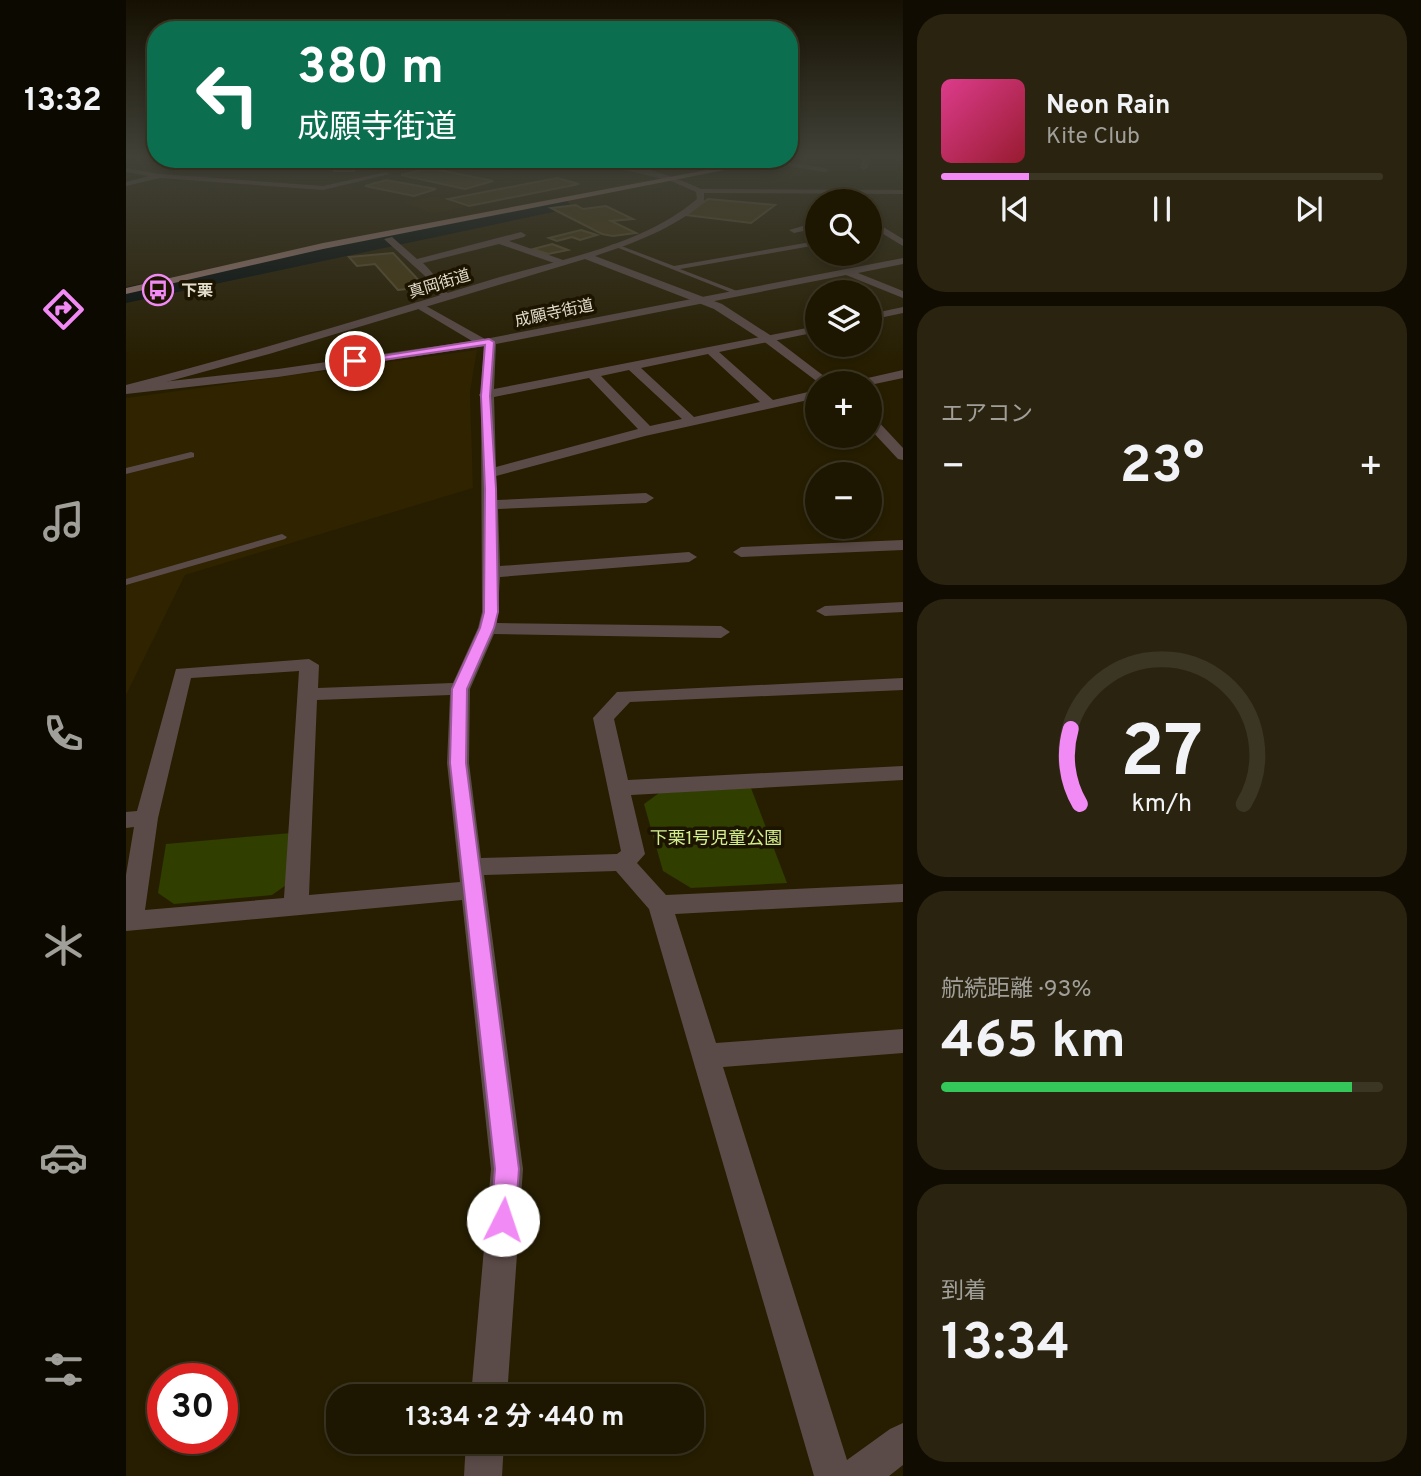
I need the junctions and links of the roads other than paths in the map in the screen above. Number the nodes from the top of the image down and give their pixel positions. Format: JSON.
{"nodes":[{"id":1,"x":406,"y":225,"type":"edge"},
{"id":2,"x":433,"y":225,"type":"edge"},
{"id":3,"x":664,"y":225,"type":"edge"},
{"id":4,"x":805,"y":228,"type":"edge"},
{"id":5,"x":794,"y":230,"type":"dead end"},
{"id":6,"x":882,"y":230,"type":"edge"},
{"id":7,"x":520,"y":234,"type":"dead end"},
{"id":8,"x":389,"y":239,"type":"dead end"},
{"id":9,"x":498,"y":240,"type":"junction"},
{"id":10,"x":903,"y":243,"type":"edge"},
{"id":11,"x":614,"y":245,"type":"junction"},
{"id":12,"x":805,"y":245,"type":"edge"},
{"id":13,"x":584,"y":255,"type":"junction"},
{"id":14,"x":903,"y":261,"type":"edge"},
{"id":15,"x":416,"y":262,"type":"junction"},
{"id":16,"x":560,"y":262,"type":"junction"},
{"id":17,"x":673,"y":268,"type":"junction"},
{"id":18,"x":844,"y":271,"type":"junction"},
{"id":19,"x":126,"y":284,"type":"edge"},
{"id":20,"x":126,"y":291,"type":"edge"},
{"id":21,"x":735,"y":292,"type":"junction"},
{"id":22,"x":903,"y":295,"type":"edge"},
{"id":23,"x":446,"y":297,"type":"junction"},
{"id":24,"x":701,"y":298,"type":"junction"},
{"id":25,"x":419,"y":305,"type":"junction"},
{"id":26,"x":903,"y":310,"type":"edge"},
{"id":27,"x":882,"y":314,"type":"edge"},
{"id":28,"x":805,"y":332,"type":"edge"},
{"id":29,"x":769,"y":339,"type":"junction"},
{"id":30,"x":486,"y":342,"type":"junction"},
{"id":31,"x":711,"y":351,"type":"junction"},
{"id":32,"x":632,"y":366,"type":"junction"},
{"id":33,"x":811,"y":371,"type":"edge"},
{"id":34,"x":592,"y":374,"type":"junction"},
{"id":35,"x":903,"y":374,"type":"edge"},
{"id":36,"x":882,"y":379,"type":"edge"},
{"id":37,"x":126,"y":390,"type":"edge"},
{"id":38,"x":485,"y":396,"type":"junction"},
{"id":39,"x":805,"y":397,"type":"edge"},
{"id":40,"x":770,"y":404,"type":"junction"},
{"id":41,"x":691,"y":421,"type":"junction"},
{"id":42,"x":647,"y":431,"type":"junction"},
{"id":43,"x":882,"y":434,"type":"edge"},
{"id":44,"x":191,"y":455,"type":"dead end"},
{"id":45,"x":903,"y":456,"type":"edge"},
{"id":46,"x":126,"y":471,"type":"edge"},
{"id":47,"x":490,"y":473,"type":"junction"},
{"id":48,"x":646,"y":498,"type":"dead end"},
{"id":49,"x":491,"y":505,"type":"junction"},
{"id":50,"x":282,"y":537,"type":"dead end"},
{"id":51,"x":903,"y":545,"type":"edge"},
{"id":52,"x":741,"y":552,"type":"dead end"},
{"id":53,"x":689,"y":557,"type":"dead end"},
{"id":54,"x":492,"y":572,"type":"junction"},
{"id":55,"x":126,"y":582,"type":"edge"},
{"id":56,"x":903,"y":607,"type":"edge"},
{"id":57,"x":825,"y":611,"type":"dead end"},
{"id":58,"x":487,"y":628,"type":"junction"},
{"id":59,"x":721,"y":632,"type":"dead end"},
{"id":60,"x":903,"y":684,"type":"edge"},
{"id":61,"x":460,"y":689,"type":"junction"},
{"id":62,"x":308,"y":694,"type":"junction"},
{"id":63,"x":903,"y":773,"type":"edge"},
{"id":64,"x":618,"y":788,"type":"junction"},
{"id":65,"x":136,"y":819,"type":"edge"},
{"id":66,"x":622,"y":862,"type":"junction"},
{"id":67,"x":473,"y":878,"type":"junction"},
{"id":68,"x":903,"y":893,"type":"edge"},
{"id":69,"x":660,"y":905,"type":"junction"},
{"id":70,"x":296,"y":906,"type":"junction"},
{"id":71,"x":128,"y":920,"type":"edge"},
{"id":72,"x":903,"y":1041,"type":"edge"},
{"id":73,"x":705,"y":1056,"type":"junction"},
{"id":74,"x":490,"y":1384,"type":"edge"},
{"id":75,"x":903,"y":1442,"type":"edge"},
{"id":76,"x":484,"y":1454,"type":"edge"},
{"id":77,"x":483,"y":1476,"type":"edge"},
{"id":78,"x":833,"y":1476,"type":"edge"},
{"id":79,"x":857,"y":1476,"type":"edge"}],
"edges":[{"from":1,"to":19,"type":"main road"},
{"from":2,"to":20,"type":"main road"},
{"from":3,"to":11,"type":"street","name":"真岡街道"},
{"from":4,"to":5,"type":"street"},
{"from":6,"to":10,"type":"street"},
{"from":7,"to":9,"type":"street"},
{"from":8,"to":15,"type":"street"},
{"from":9,"to":15,"type":"street"},
{"from":9,"to":16,"type":"street"},
{"from":11,"to":13,"type":"street","name":"真岡街道"},
{"from":11,"to":17,"type":"lane"},
{"from":12,"to":17,"type":"lane"},
{"from":13,"to":16,"type":"street","name":"真岡街道"},
{"from":13,"to":24,"type":"street"},
{"from":14,"to":18,"type":"street","name":"成願寺街道"},
{"from":15,"to":23,"type":"street"},
{"from":16,"to":23,"type":"street","name":"真岡街道"},
{"from":17,"to":21,"type":"lane"},
{"from":18,"to":21,"type":"street","name":"成願寺街道"},
{"from":18,"to":22,"type":"street"},
{"from":21,"to":24,"type":"street","name":"成願寺街道"},
{"from":23,"to":25,"type":"street","name":"真岡街道"},
{"from":24,"to":29,"type":"street"},
{"from":24,"to":30,"type":"street","name":"成願寺街道"},
{"from":25,"to":30,"type":"street"},
{"from":25,"to":37,"type":"street","name":"真岡街道"},
{"from":26,"to":27,"type":"street"},
{"from":28,"to":29,"type":"street"},
{"from":29,"to":31,"type":"street"},
{"from":29,"to":33,"type":"street"},
{"from":30,"to":37,"type":"street","name":"成願寺街道"},
{"from":30,"to":38,"type":"street"},
{"from":31,"to":32,"type":"street"},
{"from":31,"to":40,"type":"street"},
{"from":32,"to":34,"type":"street"},
{"from":32,"to":41,"type":"street"},
{"from":34,"to":38,"type":"street"},
{"from":34,"to":42,"type":"street"},
{"from":35,"to":36,"type":"street"},
{"from":38,"to":47,"type":"street"},
{"from":39,"to":40,"type":"street"},
{"from":40,"to":41,"type":"street"},
{"from":41,"to":42,"type":"street"},
{"from":42,"to":47,"type":"street"},
{"from":43,"to":45,"type":"street"},
{"from":44,"to":46,"type":"lane"},
{"from":47,"to":49,"type":"street"},
{"from":48,"to":49,"type":"street"},
{"from":49,"to":54,"type":"street"},
{"from":50,"to":55,"type":"lane"},
{"from":51,"to":52,"type":"street"},
{"from":53,"to":54,"type":"street"},
{"from":54,"to":58,"type":"street"},
{"from":56,"to":57,"type":"street"},
{"from":58,"to":59,"type":"street"},
{"from":58,"to":61,"type":"street"},
{"from":60,"to":64,"type":"street"},
{"from":61,"to":62,"type":"street"},
{"from":61,"to":67,"type":"street"},
{"from":62,"to":65,"type":"street"},
{"from":62,"to":70,"type":"street"},
{"from":63,"to":64,"type":"street"},
{"from":64,"to":66,"type":"street"},
{"from":65,"to":71,"type":"street"},
{"from":66,"to":67,"type":"street"},
{"from":66,"to":69,"type":"street"},
{"from":67,"to":70,"type":"street"},
{"from":67,"to":74,"type":"street"},
{"from":68,"to":69,"type":"street"},
{"from":69,"to":73,"type":"street"},
{"from":70,"to":71,"type":"street"},
{"from":72,"to":73,"type":"street"},
{"from":73,"to":78,"type":"street"},
{"from":75,"to":79,"type":"street"},
{"from":76,"to":77,"type":"street"}]}
